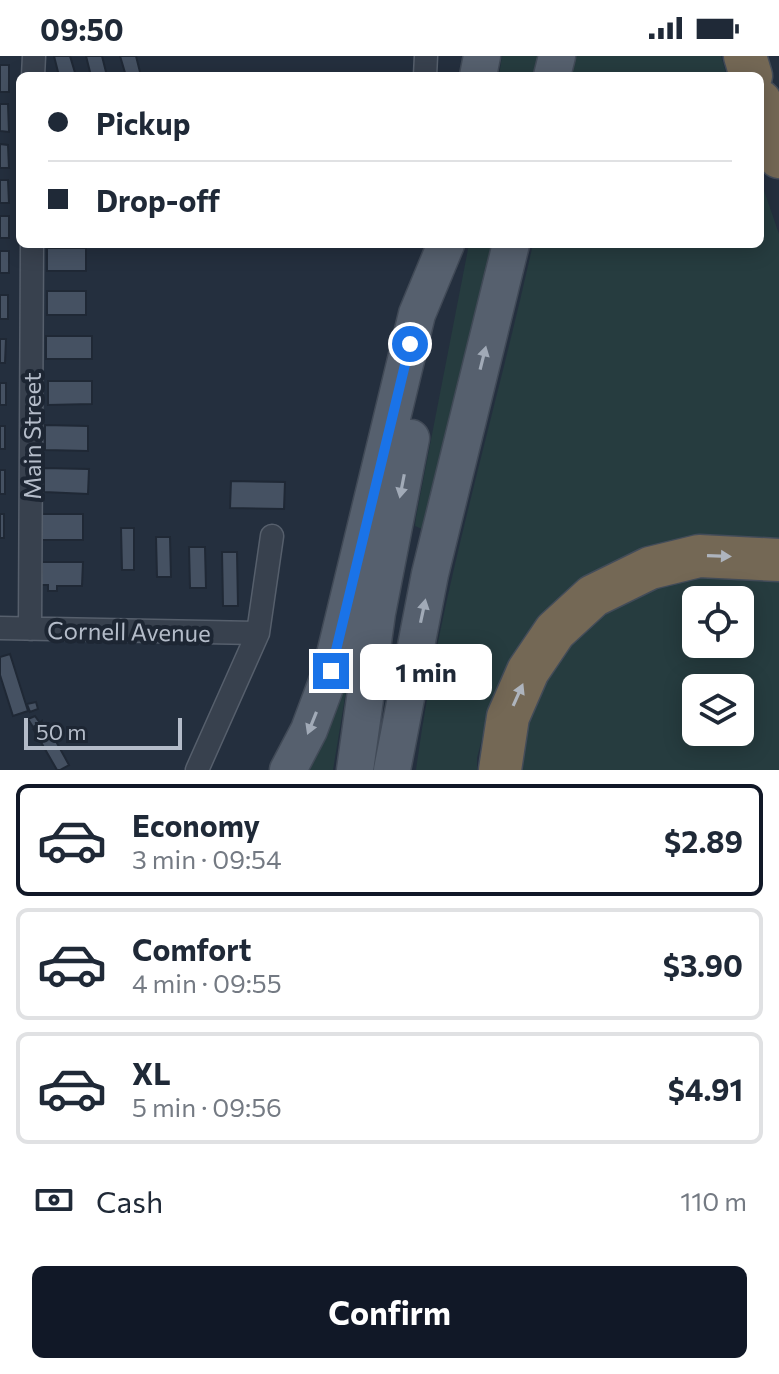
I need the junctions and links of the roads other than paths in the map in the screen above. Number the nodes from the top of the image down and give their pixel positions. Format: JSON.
{"nodes":[{"id":1,"x":764,"y":113,"type":"edge"},
{"id":2,"x":779,"y":157,"type":"edge"},
{"id":3,"x":32,"y":248,"type":"edge"},
{"id":4,"x":445,"y":248,"type":"edge"},
{"id":5,"x":446,"y":248,"type":"edge"},
{"id":6,"x":510,"y":248,"type":"edge"},
{"id":7,"x":272,"y":536,"type":"dead end"},
{"id":8,"x":779,"y":560,"type":"edge"},
{"id":9,"x":0,"y":628,"type":"edge"},
{"id":10,"x":30,"y":629,"type":"junction"},
{"id":11,"x":258,"y":633,"type":"junction"},
{"id":12,"x":197,"y":770,"type":"edge"},
{"id":13,"x":288,"y":770,"type":"edge"},
{"id":14,"x":355,"y":770,"type":"edge"},
{"id":15,"x":392,"y":770,"type":"edge"},
{"id":16,"x":500,"y":770,"type":"edge"}],
"edges":[{"from":1,"to":2,"type":"highway"},
{"from":3,"to":10,"type":"street","name":"Main Street"},
{"from":4,"to":13,"type":"main road","one_way":true},
{"from":5,"to":14,"type":"main road","one_way":true},
{"from":15,"to":6,"type":"main road","one_way":true},
{"from":7,"to":11,"type":"street"},
{"from":16,"to":8,"type":"highway","one_way":true},
{"from":9,"to":10,"type":"street","name":"Cornell Avenue"},
{"from":10,"to":11,"type":"street","name":"Cornell Avenue"},
{"from":11,"to":12,"type":"street"}]}
